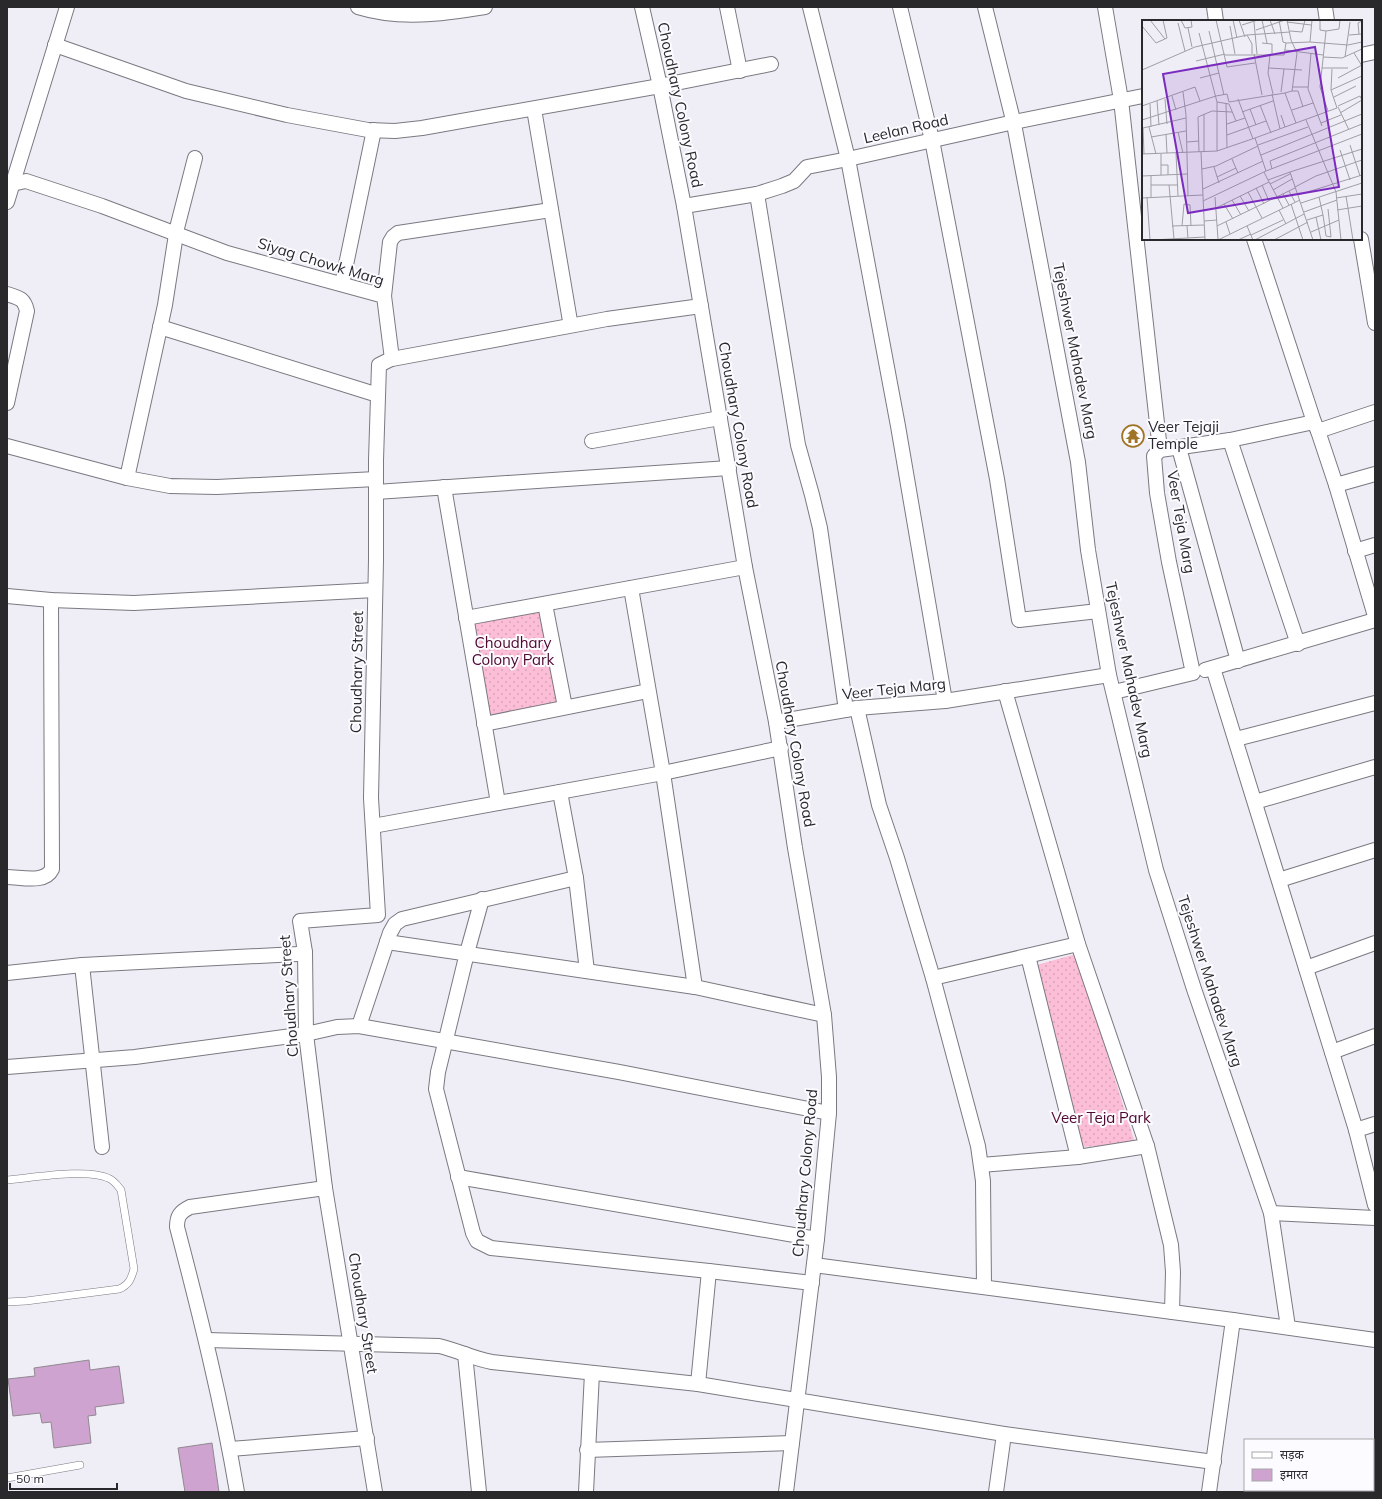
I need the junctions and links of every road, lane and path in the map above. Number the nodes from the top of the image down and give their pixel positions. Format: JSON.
{"nodes":[{"id":1,"x":67,"y":7,"type":"edge"},
{"id":2,"x":358,"y":7,"type":"edge"},
{"id":3,"x":484,"y":7,"type":"edge"},
{"id":4,"x":642,"y":7,"type":"edge"},
{"id":5,"x":728,"y":7,"type":"edge"},
{"id":6,"x":810,"y":7,"type":"edge"},
{"id":7,"x":900,"y":7,"type":"edge"},
{"id":8,"x":985,"y":7,"type":"edge"},
{"id":9,"x":1105,"y":7,"type":"edge"},
{"id":10,"x":1214,"y":7,"type":"edge"},
{"id":11,"x":1325,"y":7,"type":"edge"},
{"id":12,"x":1216,"y":20,"type":"edge"},
{"id":13,"x":1327,"y":20,"type":"edge"},
{"id":14,"x":55,"y":45,"type":"junction"},
{"id":15,"x":1375,"y":52,"type":"edge"},
{"id":16,"x":1362,"y":55,"type":"edge"},
{"id":17,"x":771,"y":64,"type":"dead end"},
{"id":18,"x":740,"y":71,"type":"junction"},
{"id":19,"x":660,"y":86,"type":"junction"},
{"id":20,"x":1142,"y":96,"type":"edge"},
{"id":21,"x":1121,"y":100,"type":"junction"},
{"id":22,"x":534,"y":108,"type":"junction"},
{"id":23,"x":1014,"y":122,"type":"junction"},
{"id":24,"x":374,"y":130,"type":"junction"},
{"id":25,"x":932,"y":140,"type":"junction"},
{"id":26,"x":195,"y":158,"type":"dead end"},
{"id":27,"x":848,"y":159,"type":"junction"},
{"id":28,"x":10,"y":185,"type":"edge"},
{"id":29,"x":757,"y":194,"type":"junction"},
{"id":30,"x":7,"y":202,"type":"edge"},
{"id":31,"x":684,"y":206,"type":"junction"},
{"id":32,"x":551,"y":210,"type":"junction"},
{"id":33,"x":176,"y":234,"type":"junction"},
{"id":34,"x":1254,"y":240,"type":"edge"},
{"id":35,"x":1361,"y":240,"type":"edge"},
{"id":36,"x":342,"y":284,"type":"junction"},
{"id":37,"x":7,"y":294,"type":"edge"},
{"id":38,"x":384,"y":296,"type":"junction"},
{"id":39,"x":701,"y":306,"type":"junction"},
{"id":40,"x":570,"y":321,"type":"dead end"},
{"id":41,"x":1375,"y":323,"type":"edge"},
{"id":42,"x":160,"y":327,"type":"junction"},
{"id":43,"x":392,"y":358,"type":"junction"},
{"id":44,"x":378,"y":395,"type":"junction"},
{"id":45,"x":7,"y":403,"type":"edge"},
{"id":46,"x":1375,"y":412,"type":"edge"},
{"id":47,"x":720,"y":418,"type":"junction"},
{"id":48,"x":1316,"y":426,"type":"junction"},
{"id":49,"x":1230,"y":440,"type":"junction"},
{"id":50,"x":592,"y":441,"type":"dead end"},
{"id":51,"x":7,"y":446,"type":"edge"},
{"id":52,"x":1179,"y":448,"type":"junction"},
{"id":53,"x":1160,"y":450,"type":"junction"},
{"id":54,"x":729,"y":468,"type":"junction"},
{"id":55,"x":1375,"y":474,"type":"edge"},
{"id":56,"x":127,"y":478,"type":"junction"},
{"id":57,"x":1336,"y":485,"type":"junction"},
{"id":58,"x":376,"y":486,"type":"junction"},
{"id":59,"x":444,"y":488,"type":"junction"},
{"id":60,"x":1375,"y":545,"type":"edge"},
{"id":61,"x":1355,"y":551,"type":"junction"},
{"id":62,"x":745,"y":567,"type":"junction"},
{"id":63,"x":631,"y":588,"type":"junction"},
{"id":64,"x":375,"y":590,"type":"junction"},
{"id":65,"x":7,"y":596,"type":"edge"},
{"id":66,"x":51,"y":600,"type":"junction"},
{"id":67,"x":545,"y":604,"type":"junction"},
{"id":68,"x":1098,"y":611,"type":"junction"},
{"id":69,"x":1375,"y":616,"type":"edge"},
{"id":70,"x":466,"y":618,"type":"junction"},
{"id":71,"x":1375,"y":620,"type":"edge"},
{"id":72,"x":1298,"y":644,"type":"junction"},
{"id":73,"x":1238,"y":661,"type":"junction"},
{"id":74,"x":1213,"y":668,"type":"junction"},
{"id":75,"x":1193,"y":673,"type":"junction"},
{"id":76,"x":1109,"y":675,"type":"junction"},
{"id":77,"x":648,"y":691,"type":"junction"},
{"id":78,"x":1005,"y":692,"type":"junction"},
{"id":79,"x":1114,"y":692,"type":"junction"},
{"id":80,"x":945,"y":701,"type":"junction"},
{"id":81,"x":1375,"y":703,"type":"edge"},
{"id":82,"x":565,"y":708,"type":"junction"},
{"id":83,"x":851,"y":709,"type":"junction"},
{"id":84,"x":776,"y":722,"type":"junction"},
{"id":85,"x":484,"y":724,"type":"junction"},
{"id":86,"x":1236,"y":739,"type":"junction"},
{"id":87,"x":781,"y":748,"type":"junction"},
{"id":88,"x":1375,"y":767,"type":"edge"},
{"id":89,"x":663,"y":773,"type":"junction"},
{"id":90,"x":560,"y":792,"type":"junction"},
{"id":91,"x":1255,"y":802,"type":"junction"},
{"id":92,"x":498,"y":804,"type":"junction"},
{"id":93,"x":373,"y":826,"type":"junction"},
{"id":94,"x":1375,"y":850,"type":"edge"},
{"id":95,"x":7,"y":877,"type":"edge"},
{"id":96,"x":576,"y":878,"type":"junction"},
{"id":97,"x":1280,"y":880,"type":"junction"},
{"id":98,"x":482,"y":899,"type":"junction"},
{"id":99,"x":387,"y":942,"type":"junction"},
{"id":100,"x":1375,"y":943,"type":"edge"},
{"id":101,"x":1078,"y":944,"type":"junction"},
{"id":102,"x":305,"y":952,"type":"junction"},
{"id":103,"x":467,"y":953,"type":"junction"},
{"id":104,"x":1028,"y":956,"type":"junction"},
{"id":105,"x":82,"y":965,"type":"junction"},
{"id":106,"x":1306,"y":968,"type":"junction"},
{"id":107,"x":587,"y":971,"type":"junction"},
{"id":108,"x":7,"y":973,"type":"edge"},
{"id":109,"x":933,"y":978,"type":"junction"},
{"id":110,"x":695,"y":988,"type":"junction"},
{"id":111,"x":824,"y":1014,"type":"junction"},
{"id":112,"x":359,"y":1026,"type":"junction"},
{"id":113,"x":306,"y":1034,"type":"junction"},
{"id":114,"x":1375,"y":1036,"type":"edge"},
{"id":115,"x":445,"y":1042,"type":"junction"},
{"id":116,"x":1332,"y":1052,"type":"junction"},
{"id":117,"x":92,"y":1060,"type":"junction"},
{"id":118,"x":7,"y":1067,"type":"edge"},
{"id":119,"x":829,"y":1113,"type":"junction"},
{"id":120,"x":1375,"y":1124,"type":"edge"},
{"id":121,"x":1356,"y":1130,"type":"junction"},
{"id":122,"x":1147,"y":1146,"type":"junction"},
{"id":123,"x":102,"y":1147,"type":"dead end"},
{"id":124,"x":1078,"y":1157,"type":"junction"},
{"id":125,"x":981,"y":1165,"type":"junction"},
{"id":126,"x":458,"y":1177,"type":"junction"},
{"id":127,"x":7,"y":1180,"type":"edge"},
{"id":128,"x":326,"y":1188,"type":"junction"},
{"id":129,"x":1375,"y":1205,"type":"edge"},
{"id":130,"x":1271,"y":1213,"type":"junction"},
{"id":131,"x":1375,"y":1218,"type":"edge"},
{"id":132,"x":817,"y":1239,"type":"junction"},
{"id":133,"x":814,"y":1265,"type":"junction"},
{"id":134,"x":709,"y":1271,"type":"junction"},
{"id":135,"x":812,"y":1283,"type":"junction"},
{"id":136,"x":984,"y":1287,"type":"junction"},
{"id":137,"x":7,"y":1302,"type":"edge"},
{"id":138,"x":1172,"y":1312,"type":"junction"},
{"id":139,"x":1233,"y":1320,"type":"junction"},
{"id":140,"x":1288,"y":1327,"type":"junction"},
{"id":141,"x":206,"y":1340,"type":"junction"},
{"id":142,"x":1375,"y":1340,"type":"edge"},
{"id":143,"x":350,"y":1344,"type":"junction"},
{"id":144,"x":465,"y":1354,"type":"junction"},
{"id":145,"x":592,"y":1373,"type":"junction"},
{"id":146,"x":698,"y":1384,"type":"junction"},
{"id":147,"x":797,"y":1399,"type":"junction"},
{"id":148,"x":1004,"y":1434,"type":"junction"},
{"id":149,"x":367,"y":1438,"type":"junction"},
{"id":150,"x":792,"y":1443,"type":"junction"},
{"id":151,"x":230,"y":1449,"type":"junction"},
{"id":152,"x":587,"y":1450,"type":"junction"},
{"id":153,"x":1214,"y":1462,"type":"junction"},
{"id":154,"x":80,"y":1465,"type":"dead end"},
{"id":155,"x":7,"y":1478,"type":"edge"},
{"id":156,"x":238,"y":1492,"type":"edge"},
{"id":157,"x":375,"y":1492,"type":"edge"},
{"id":158,"x":480,"y":1492,"type":"edge"},
{"id":159,"x":586,"y":1492,"type":"edge"},
{"id":160,"x":786,"y":1492,"type":"edge"},
{"id":161,"x":996,"y":1492,"type":"edge"},
{"id":162,"x":1209,"y":1492,"type":"edge"}],
"edges":[{"from":1,"to":14,"type":"street"},
{"from":2,"to":3,"type":"street"},
{"from":4,"to":19,"type":"street","name":"Choudhary Colony Road"},
{"from":5,"to":18,"type":"street"},
{"from":6,"to":27,"type":"street"},
{"from":7,"to":25,"type":"street"},
{"from":8,"to":23,"type":"street","name":"Tejeshwer Mahadev Marg"},
{"from":9,"to":21,"type":"street"},
{"from":10,"to":12,"type":"street"},
{"from":11,"to":13,"type":"street"},
{"from":14,"to":24,"type":"street"},
{"from":14,"to":28,"type":"street"},
{"from":15,"to":16,"type":"street"},
{"from":17,"to":18,"type":"street"},
{"from":18,"to":19,"type":"street"},
{"from":19,"to":22,"type":"street"},
{"from":19,"to":31,"type":"street","name":"Choudhary Colony Road"},
{"from":20,"to":21,"type":"street","name":"Leelan Road"},
{"from":21,"to":23,"type":"street","name":"Leelan Road"},
{"from":21,"to":53,"type":"street"},
{"from":22,"to":24,"type":"street"},
{"from":22,"to":32,"type":"street"},
{"from":23,"to":25,"type":"street","name":"Leelan Road"},
{"from":23,"to":68,"type":"street","name":"Tejeshwer Mahadev Marg"},
{"from":24,"to":36,"type":"street"},
{"from":25,"to":27,"type":"street","name":"Leelan Road"},
{"from":25,"to":68,"type":"street"},
{"from":26,"to":33,"type":"street"},
{"from":27,"to":29,"type":"street","name":"Leelan Road"},
{"from":27,"to":80,"type":"street"},
{"from":28,"to":30,"type":"street"},
{"from":28,"to":33,"type":"street","name":"Siyag Chowk Marg"},
{"from":29,"to":31,"type":"street","name":"Leelan Road"},
{"from":29,"to":83,"type":"street"},
{"from":31,"to":39,"type":"street","name":"Choudhary Colony Road"},
{"from":32,"to":38,"type":"street"},
{"from":32,"to":40,"type":"street"},
{"from":33,"to":36,"type":"street","name":"Siyag Chowk Marg"},
{"from":33,"to":42,"type":"street"},
{"from":34,"to":48,"type":"street"},
{"from":35,"to":41,"type":"street"},
{"from":36,"to":38,"type":"street","name":"Siyag Chowk Marg"},
{"from":37,"to":45,"type":"street"},
{"from":38,"to":43,"type":"street","name":"Siyag Chowk Marg"},
{"from":39,"to":43,"type":"street"},
{"from":39,"to":47,"type":"street","name":"Choudhary Colony Road"},
{"from":42,"to":44,"type":"street"},
{"from":42,"to":56,"type":"street"},
{"from":43,"to":44,"type":"street","name":"Choudhary Street"},
{"from":44,"to":58,"type":"street","name":"Choudhary Street"},
{"from":46,"to":48,"type":"street","name":"Veer Teja Marg"},
{"from":47,"to":50,"type":"street"},
{"from":47,"to":54,"type":"street","name":"Choudhary Colony Road"},
{"from":48,"to":49,"type":"street","name":"Veer Teja Marg"},
{"from":48,"to":57,"type":"street"},
{"from":49,"to":52,"type":"street","name":"Veer Teja Marg"},
{"from":49,"to":72,"type":"street"},
{"from":51,"to":56,"type":"street"},
{"from":52,"to":53,"type":"street","name":"Veer Teja Marg"},
{"from":52,"to":73,"type":"street"},
{"from":53,"to":75,"type":"street","name":"Veer Teja Marg"},
{"from":54,"to":59,"type":"street"},
{"from":54,"to":62,"type":"street","name":"Choudhary Colony Road"},
{"from":55,"to":57,"type":"street"},
{"from":56,"to":58,"type":"street"},
{"from":57,"to":61,"type":"street"},
{"from":58,"to":59,"type":"street"},
{"from":58,"to":64,"type":"street","name":"Choudhary Street"},
{"from":59,"to":70,"type":"street"},
{"from":60,"to":61,"type":"street"},
{"from":61,"to":69,"type":"street"},
{"from":62,"to":63,"type":"street"},
{"from":62,"to":84,"type":"street","name":"Choudhary Colony Road"},
{"from":63,"to":67,"type":"street"},
{"from":63,"to":77,"type":"street"},
{"from":64,"to":66,"type":"street"},
{"from":64,"to":93,"type":"street","name":"Choudhary Street"},
{"from":65,"to":66,"type":"street"},
{"from":66,"to":95,"type":"street"},
{"from":67,"to":70,"type":"street"},
{"from":67,"to":82,"type":"street"},
{"from":68,"to":76,"type":"street","name":"Tejeshwer Mahadev Marg"},
{"from":70,"to":85,"type":"street"},
{"from":71,"to":72,"type":"street"},
{"from":72,"to":73,"type":"street"},
{"from":73,"to":74,"type":"street"},
{"from":74,"to":75,"type":"street"},
{"from":74,"to":86,"type":"street"},
{"from":75,"to":79,"type":"street"},
{"from":76,"to":78,"type":"street","name":"Veer Teja Marg"},
{"from":76,"to":79,"type":"street","name":"Tejeshwer Mahadev Marg"},
{"from":77,"to":82,"type":"street"},
{"from":77,"to":89,"type":"street"},
{"from":78,"to":80,"type":"street","name":"Veer Teja Marg"},
{"from":78,"to":101,"type":"street"},
{"from":79,"to":130,"type":"street","name":"Tejeshwer Mahadev Marg"},
{"from":80,"to":83,"type":"street","name":"Veer Teja Marg"},
{"from":81,"to":86,"type":"street"},
{"from":82,"to":85,"type":"street"},
{"from":83,"to":84,"type":"street","name":"Veer Teja Marg"},
{"from":83,"to":109,"type":"street"},
{"from":84,"to":87,"type":"street","name":"Choudhary Colony Road"},
{"from":85,"to":92,"type":"street"},
{"from":86,"to":91,"type":"street"},
{"from":87,"to":89,"type":"street"},
{"from":87,"to":111,"type":"street","name":"Choudhary Colony Road"},
{"from":88,"to":91,"type":"street"},
{"from":89,"to":90,"type":"street"},
{"from":89,"to":110,"type":"street"},
{"from":90,"to":92,"type":"street"},
{"from":90,"to":96,"type":"street"},
{"from":91,"to":97,"type":"street"},
{"from":92,"to":93,"type":"street"},
{"from":93,"to":102,"type":"street","name":"Choudhary Street"},
{"from":94,"to":97,"type":"street"},
{"from":96,"to":98,"type":"street"},
{"from":96,"to":107,"type":"street"},
{"from":97,"to":106,"type":"street"},
{"from":98,"to":99,"type":"street"},
{"from":98,"to":103,"type":"street"},
{"from":99,"to":103,"type":"street"},
{"from":99,"to":112,"type":"street"},
{"from":100,"to":106,"type":"street"},
{"from":101,"to":104,"type":"street"},
{"from":101,"to":122,"type":"street"},
{"from":102,"to":105,"type":"street"},
{"from":102,"to":113,"type":"street","name":"Choudhary Street"},
{"from":103,"to":107,"type":"street"},
{"from":103,"to":115,"type":"street"},
{"from":104,"to":109,"type":"street"},
{"from":104,"to":124,"type":"street"},
{"from":105,"to":108,"type":"street"},
{"from":105,"to":117,"type":"street"},
{"from":106,"to":116,"type":"street"},
{"from":107,"to":110,"type":"street"},
{"from":109,"to":125,"type":"street"},
{"from":110,"to":111,"type":"street"},
{"from":111,"to":119,"type":"street","name":"Choudhary Colony Road"},
{"from":112,"to":113,"type":"street"},
{"from":112,"to":115,"type":"street"},
{"from":113,"to":117,"type":"street"},
{"from":113,"to":128,"type":"street","name":"Choudhary Street"},
{"from":114,"to":116,"type":"street"},
{"from":115,"to":119,"type":"street"},
{"from":115,"to":126,"type":"street"},
{"from":116,"to":121,"type":"street"},
{"from":117,"to":118,"type":"street"},
{"from":117,"to":123,"type":"street"},
{"from":119,"to":132,"type":"street","name":"Choudhary Colony Road"},
{"from":120,"to":121,"type":"street"},
{"from":121,"to":129,"type":"street"},
{"from":122,"to":124,"type":"street"},
{"from":122,"to":138,"type":"street"},
{"from":124,"to":125,"type":"street"},
{"from":125,"to":136,"type":"street"},
{"from":126,"to":132,"type":"street"},
{"from":126,"to":134,"type":"street"},
{"from":127,"to":137,"type":"lane"},
{"from":128,"to":141,"type":"street"},
{"from":128,"to":143,"type":"street","name":"Choudhary Street"},
{"from":130,"to":131,"type":"street"},
{"from":130,"to":140,"type":"street","name":"Tejeshwer Mahadev Marg"},
{"from":132,"to":133,"type":"street","name":"Choudhary Colony Road"},
{"from":133,"to":135,"type":"street","name":"Choudhary Colony Road"},
{"from":133,"to":136,"type":"street"},
{"from":134,"to":135,"type":"street"},
{"from":134,"to":146,"type":"street"},
{"from":135,"to":147,"type":"street","name":"Choudhary Colony Road"},
{"from":136,"to":138,"type":"street"},
{"from":138,"to":139,"type":"street"},
{"from":139,"to":140,"type":"street"},
{"from":139,"to":153,"type":"street"},
{"from":140,"to":142,"type":"street"},
{"from":141,"to":143,"type":"street"},
{"from":141,"to":151,"type":"street"},
{"from":143,"to":144,"type":"street"},
{"from":143,"to":149,"type":"street","name":"Choudhary Street"},
{"from":144,"to":145,"type":"street"},
{"from":144,"to":158,"type":"street"},
{"from":145,"to":146,"type":"street"},
{"from":145,"to":152,"type":"street"},
{"from":146,"to":147,"type":"street"},
{"from":147,"to":148,"type":"street"},
{"from":147,"to":150,"type":"street","name":"Choudhary Colony Road"},
{"from":148,"to":153,"type":"street"},
{"from":148,"to":161,"type":"street"},
{"from":149,"to":151,"type":"street"},
{"from":149,"to":157,"type":"street","name":"Choudhary Street"},
{"from":150,"to":152,"type":"street"},
{"from":150,"to":160,"type":"street","name":"Choudhary Colony Road"},
{"from":151,"to":156,"type":"street"},
{"from":152,"to":159,"type":"street"},
{"from":153,"to":162,"type":"street"},
{"from":154,"to":155,"type":"lane"}]}
